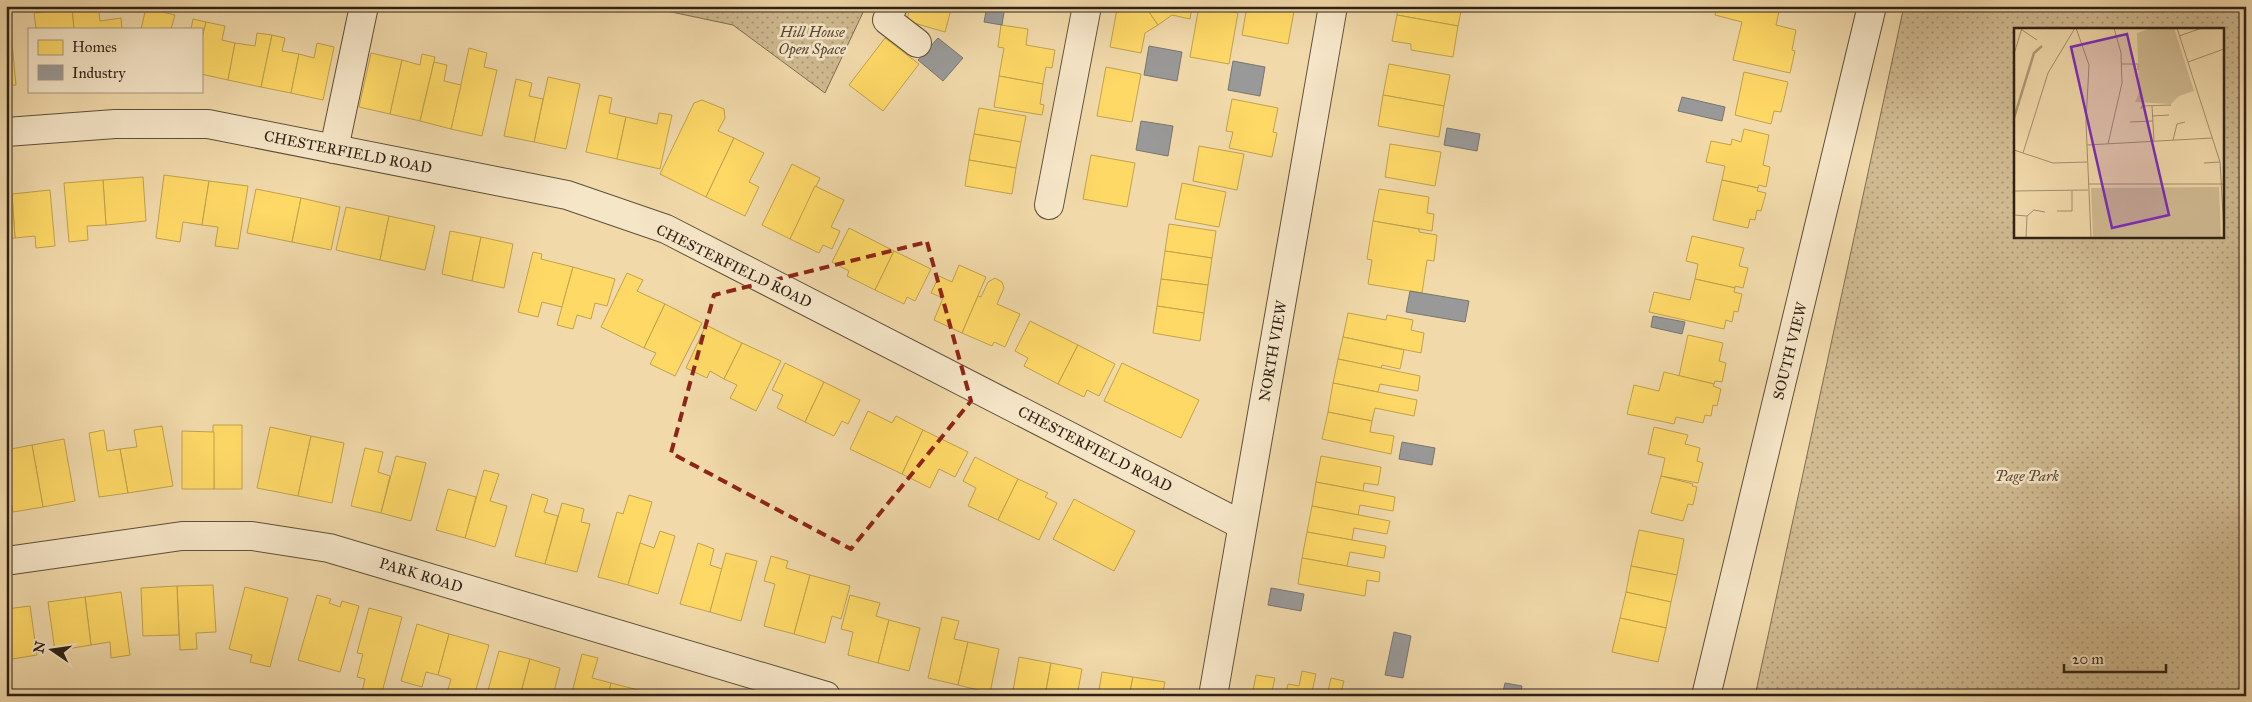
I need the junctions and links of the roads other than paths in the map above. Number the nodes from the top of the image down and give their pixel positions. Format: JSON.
{"nodes":[{"id":1,"x":364,"y":6,"type":"edge"},
{"id":2,"x":893,"y":6,"type":"edge"},
{"id":3,"x":1087,"y":6,"type":"edge"},
{"id":4,"x":1333,"y":6,"type":"edge"},
{"id":5,"x":1872,"y":6,"type":"edge"},
{"id":6,"x":917,"y":42,"type":"dead end"},
{"id":7,"x":6,"y":132,"type":"edge"},
{"id":8,"x":334,"y":149,"type":"junction"},
{"id":9,"x":1049,"y":205,"type":"dead end"},
{"id":10,"x":1242,"y":525,"type":"junction"},
{"id":11,"x":6,"y":561,"type":"edge"},
{"id":12,"x":826,"y":696,"type":"edge"},
{"id":13,"x":1213,"y":696,"type":"edge"},
{"id":14,"x":1706,"y":696,"type":"edge"}],
"edges":[{"from":1,"to":8,"type":"street"},
{"from":2,"to":6,"type":"street"},
{"from":3,"to":9,"type":"street"},
{"from":4,"to":10,"type":"street","name":"NORTH VIEW"},
{"from":5,"to":14,"type":"street","name":"SOUTH VIEW"},
{"from":7,"to":8,"type":"street","name":"CHESTERFIELD ROAD"},
{"from":8,"to":10,"type":"street","name":"CHESTERFIELD ROAD"},
{"from":10,"to":13,"type":"street","name":"NORTH VIEW"},
{"from":11,"to":12,"type":"street","name":"PARK ROAD"}]}
